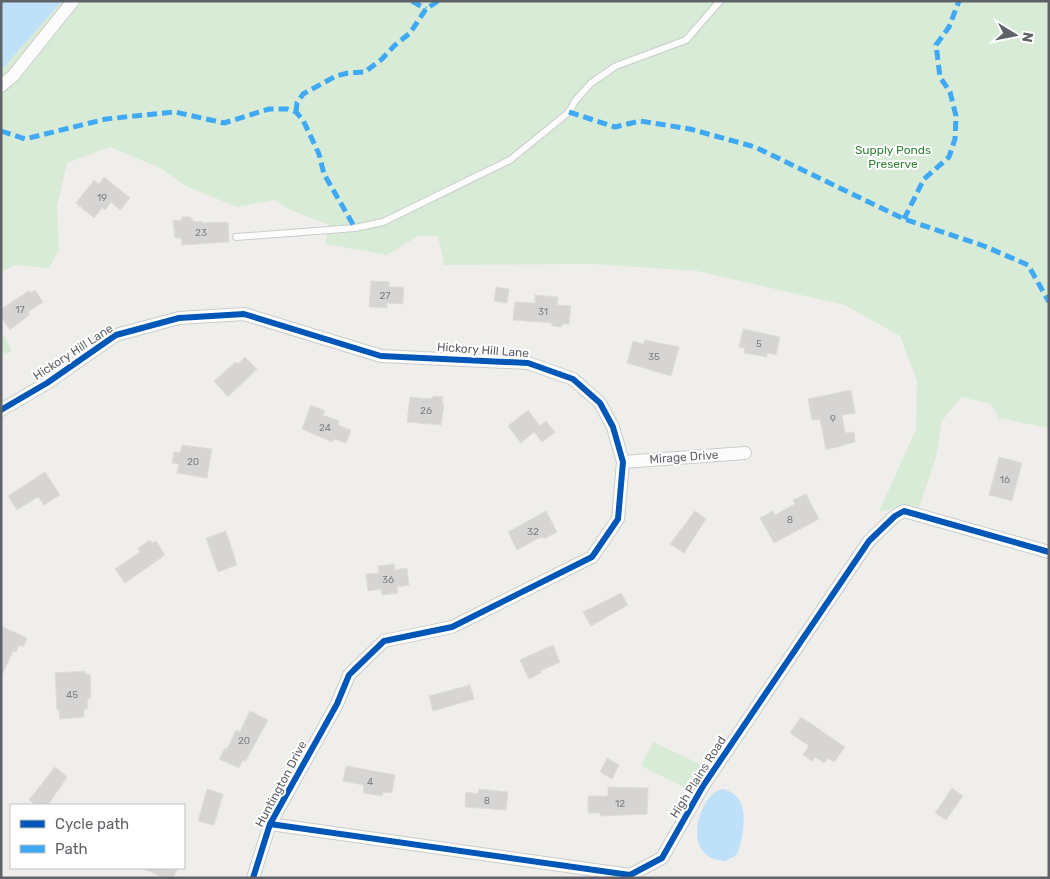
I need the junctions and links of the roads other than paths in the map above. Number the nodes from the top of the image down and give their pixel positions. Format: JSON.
{"nodes":[{"id":1,"x":73,"y":1,"type":"edge"},
{"id":2,"x":720,"y":1,"type":"edge"},
{"id":3,"x":1,"y":86,"type":"edge"},
{"id":4,"x":236,"y":237,"type":"dead end"},
{"id":5,"x":1,"y":410,"type":"edge"},
{"id":6,"x":745,"y":453,"type":"dead end"},
{"id":7,"x":623,"y":462,"type":"junction"},
{"id":8,"x":1049,"y":552,"type":"edge"},
{"id":9,"x":338,"y":704,"type":"joint"},
{"id":10,"x":270,"y":824,"type":"junction"},
{"id":11,"x":253,"y":878,"type":"edge"}],
"edges":[{"from":1,"to":3,"type":"street"},
{"from":2,"to":4,"type":"lane"},
{"from":5,"to":7,"type":"street","name":"Hickory Hill Lane"},
{"from":6,"to":7,"type":"street","name":"Mirage Drive"},
{"from":7,"to":9,"type":"street","name":"Hickory Hill Lane"},
{"from":8,"to":10,"type":"street","name":"High Plains Road"},
{"from":9,"to":10,"type":"street","name":"Huntington Drive"},
{"from":10,"to":11,"type":"street","name":"Huntington Drive"}]}
